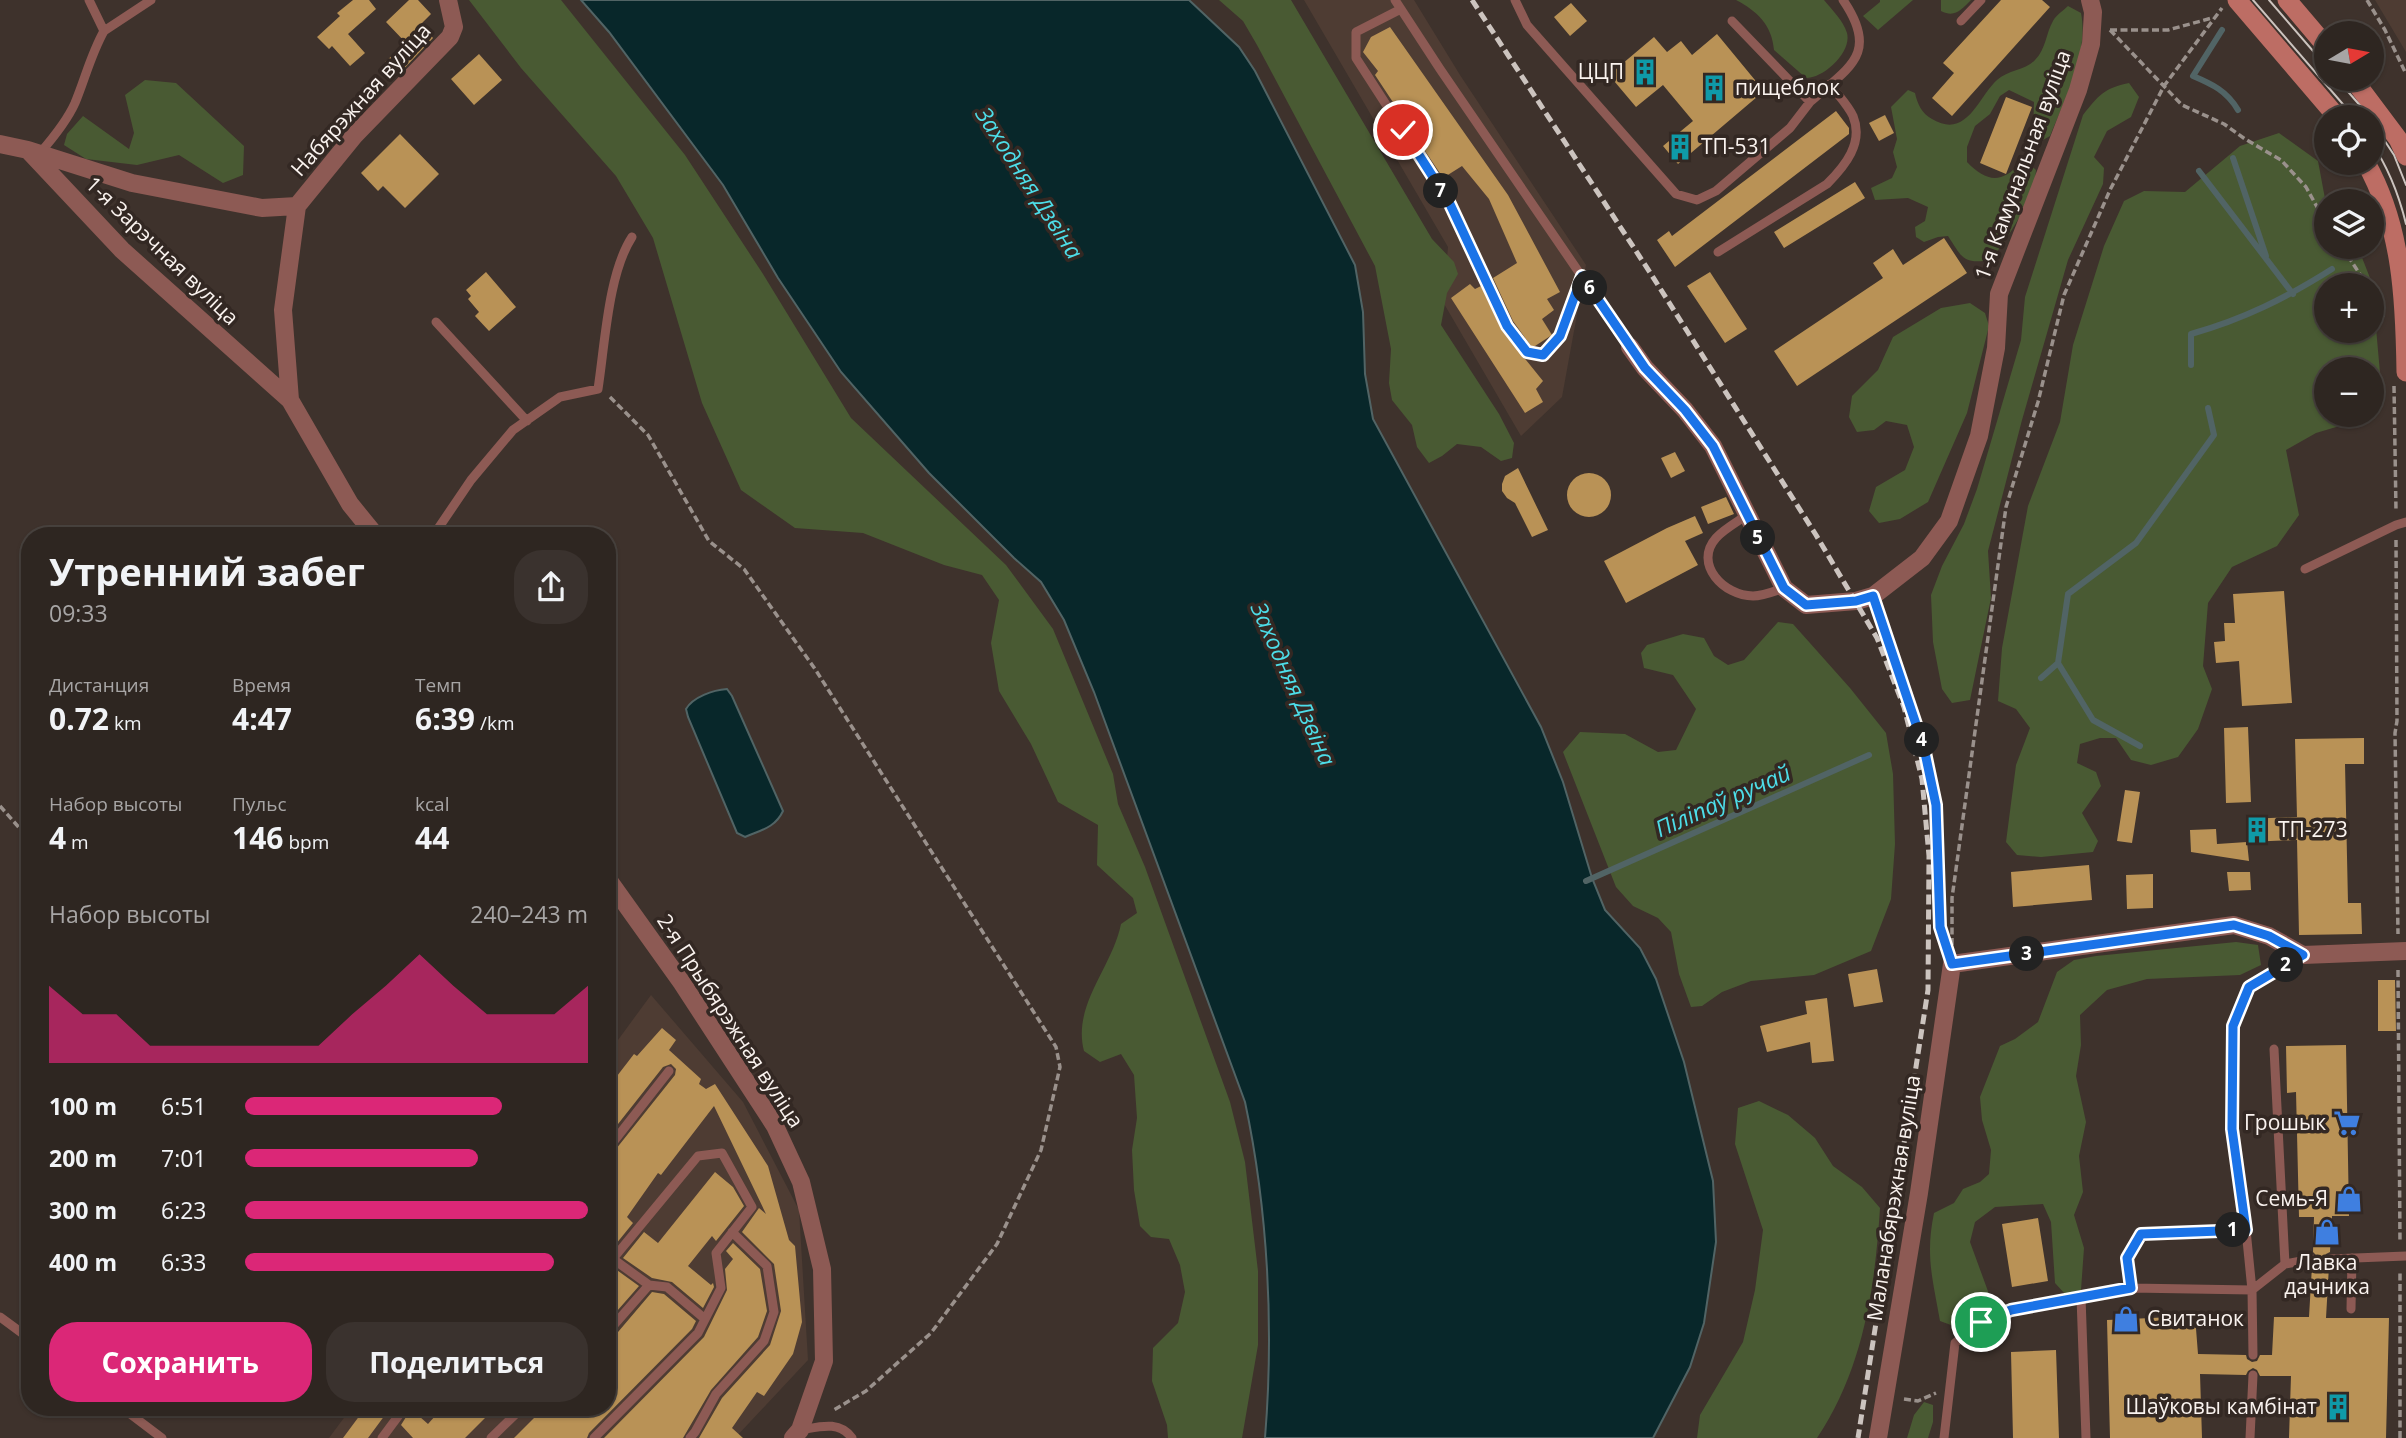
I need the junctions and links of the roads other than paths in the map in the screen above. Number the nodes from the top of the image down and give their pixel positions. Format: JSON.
{"nodes":[{"id":1,"x":89,"y":0,"type":"edge"},
{"id":2,"x":151,"y":0,"type":"edge"},
{"id":3,"x":448,"y":0,"type":"edge"},
{"id":4,"x":1515,"y":0,"type":"edge"},
{"id":5,"x":1843,"y":0,"type":"edge"},
{"id":6,"x":1981,"y":0,"type":"edge"},
{"id":7,"x":2090,"y":0,"type":"edge"},
{"id":8,"x":2237,"y":0,"type":"edge"},
{"id":9,"x":2287,"y":0,"type":"edge"},
{"id":10,"x":1398,"y":4,"type":"edge"},
{"id":11,"x":1732,"y":21,"type":"dead end"},
{"id":12,"x":1961,"y":21,"type":"dead end"},
{"id":13,"x":104,"y":31,"type":"junction"},
{"id":14,"x":2314,"y":32,"type":"edge"},
{"id":15,"x":1830,"y":84,"type":"junction"},
{"id":16,"x":2362,"y":91,"type":"edge"},
{"id":17,"x":1810,"y":102,"type":"junction"},
{"id":18,"x":2327,"y":105,"type":"edge"},
{"id":19,"x":0,"y":144,"type":"edge"},
{"id":20,"x":34,"y":152,"type":"junction"},
{"id":21,"x":2406,"y":156,"type":"edge"},
{"id":22,"x":2373,"y":175,"type":"edge"},
{"id":23,"x":297,"y":206,"type":"junction"},
{"id":24,"x":632,"y":237,"type":"dead end"},
{"id":25,"x":1718,"y":252,"type":"dead end"},
{"id":26,"x":1582,"y":276,"type":"junction"},
{"id":27,"x":436,"y":322,"type":"dead end"},
{"id":28,"x":1630,"y":347,"type":"joint"},
{"id":29,"x":2400,"y":377,"type":"edge"},
{"id":30,"x":290,"y":400,"type":"junction"},
{"id":31,"x":527,"y":421,"type":"junction"},
{"id":32,"x":1746,"y":515,"type":"junction"},
{"id":33,"x":2406,"y":522,"type":"edge"},
{"id":34,"x":369,"y":527,"type":"edge"},
{"id":35,"x":439,"y":527,"type":"edge"},
{"id":36,"x":2305,"y":569,"type":"dead end"},
{"id":37,"x":1784,"y":588,"type":"junction"},
{"id":38,"x":616,"y":891,"type":"edge"},
{"id":39,"x":2402,"y":952,"type":"edge"},
{"id":40,"x":2303,"y":955,"type":"junction"},
{"id":41,"x":2274,"y":1049,"type":"dead end"},
{"id":42,"x":669,"y":1071,"type":"dead end"},
{"id":43,"x":616,"y":1139,"type":"edge"},
{"id":44,"x":2246,"y":1230,"type":"junction"},
{"id":45,"x":732,"y":1232,"type":"junction"},
{"id":46,"x":616,"y":1256,"type":"edge"},
{"id":47,"x":2403,"y":1256,"type":"edge"},
{"id":48,"x":2352,"y":1258,"type":"junction"},
{"id":49,"x":2312,"y":1259,"type":"dead end"},
{"id":50,"x":2330,"y":1259,"type":"dead end"},
{"id":51,"x":2286,"y":1264,"type":"junction"},
{"id":52,"x":616,"y":1266,"type":"edge"},
{"id":53,"x":649,"y":1285,"type":"junction"},
{"id":54,"x":2131,"y":1288,"type":"junction"},
{"id":55,"x":2252,"y":1290,"type":"junction"},
{"id":56,"x":2081,"y":1297,"type":"junction"},
{"id":57,"x":2351,"y":1309,"type":"dead end"},
{"id":58,"x":0,"y":1317,"type":"edge"},
{"id":59,"x":705,"y":1319,"type":"junction"},
{"id":60,"x":616,"y":1323,"type":"edge"},
{"id":61,"x":21,"y":1332,"type":"edge"},
{"id":62,"x":2253,"y":1355,"type":"dead end"},
{"id":63,"x":2253,"y":1376,"type":"dead end"},
{"id":64,"x":133,"y":1416,"type":"edge"},
{"id":65,"x":398,"y":1416,"type":"edge"},
{"id":66,"x":514,"y":1416,"type":"edge"},
{"id":67,"x":616,"y":1416,"type":"edge"},
{"id":68,"x":616,"y":1416,"type":"edge"},
{"id":69,"x":797,"y":1434,"type":"edge"},
{"id":70,"x":162,"y":1438,"type":"edge"},
{"id":71,"x":382,"y":1438,"type":"edge"},
{"id":72,"x":491,"y":1438,"type":"edge"},
{"id":73,"x":594,"y":1438,"type":"edge"},
{"id":74,"x":690,"y":1438,"type":"edge"},
{"id":75,"x":852,"y":1438,"type":"edge"},
{"id":76,"x":1878,"y":1438,"type":"edge"},
{"id":77,"x":1944,"y":1438,"type":"edge"},
{"id":78,"x":2086,"y":1438,"type":"edge"},
{"id":79,"x":2250,"y":1438,"type":"edge"}],
"edges":[{"from":1,"to":13,"type":"lane"},
{"from":2,"to":13,"type":"lane"},
{"from":3,"to":23,"type":"street","name":"Набярэжная вуліца"},
{"from":4,"to":17,"type":"lane"},
{"from":5,"to":15,"type":"lane"},
{"from":6,"to":12,"type":"lane"},
{"from":7,"to":37,"type":"street","name":"1-я Камунальная вуліца"},
{"from":8,"to":18,"type":"main road"},
{"from":9,"to":14,"type":"main road"},
{"from":10,"to":26,"type":"lane"},
{"from":10,"to":26,"type":"lane"},
{"from":11,"to":17,"type":"lane"},
{"from":13,"to":20,"type":"lane"},
{"from":15,"to":17,"type":"lane"},
{"from":15,"to":25,"type":"lane"},
{"from":16,"to":21,"type":"main road"},
{"from":19,"to":20,"type":"street"},
{"from":20,"to":23,"type":"street","name":"Набярэжная вуліца"},
{"from":20,"to":30,"type":"street","name":"1-я Зарэчная вуліца"},
{"from":22,"to":29,"type":"main road"},
{"from":23,"to":30,"type":"street"},
{"from":24,"to":31,"type":"lane"},
{"from":26,"to":28,"type":"lane"},
{"from":27,"to":31,"type":"lane"},
{"from":28,"to":32,"type":"street"},
{"from":30,"to":34,"type":"street"},
{"from":31,"to":35,"type":"lane"},
{"from":32,"to":37,"type":"street"},
{"from":32,"to":37,"type":"lane"},
{"from":33,"to":36,"type":"lane"},
{"from":38,"to":69,"type":"street","name":"2-я Прыбярэжная вуліца"},
{"from":39,"to":40,"type":"street"},
{"from":40,"to":44,"type":"lane"},
{"from":40,"to":76,"type":"street","name":"Маланабярэжная вуліца"},
{"from":41,"to":51,"type":"lane"},
{"from":42,"to":43,"type":"lane"},
{"from":44,"to":54,"type":"lane"},
{"from":44,"to":55,"type":"lane"},
{"from":45,"to":46,"type":"lane"},
{"from":45,"to":59,"type":"lane"},
{"from":45,"to":74,"type":"lane"},
{"from":47,"to":48,"type":"lane"},
{"from":48,"to":50,"type":"lane"},
{"from":48,"to":57,"type":"lane"},
{"from":49,"to":51,"type":"lane"},
{"from":51,"to":55,"type":"lane"},
{"from":52,"to":53,"type":"lane"},
{"from":53,"to":59,"type":"lane"},
{"from":53,"to":60,"type":"lane"},
{"from":54,"to":55,"type":"lane"},
{"from":54,"to":56,"type":"lane"},
{"from":55,"to":62,"type":"lane"},
{"from":56,"to":77,"type":"lane"},
{"from":56,"to":78,"type":"lane"},
{"from":58,"to":61,"type":"lane"},
{"from":59,"to":67,"type":"lane"},
{"from":63,"to":79,"type":"lane"},
{"from":64,"to":70,"type":"lane"},
{"from":65,"to":71,"type":"lane"},
{"from":66,"to":72,"type":"lane"},
{"from":68,"to":73,"type":"lane"},
{"from":69,"to":75,"type":"lane"}]}
